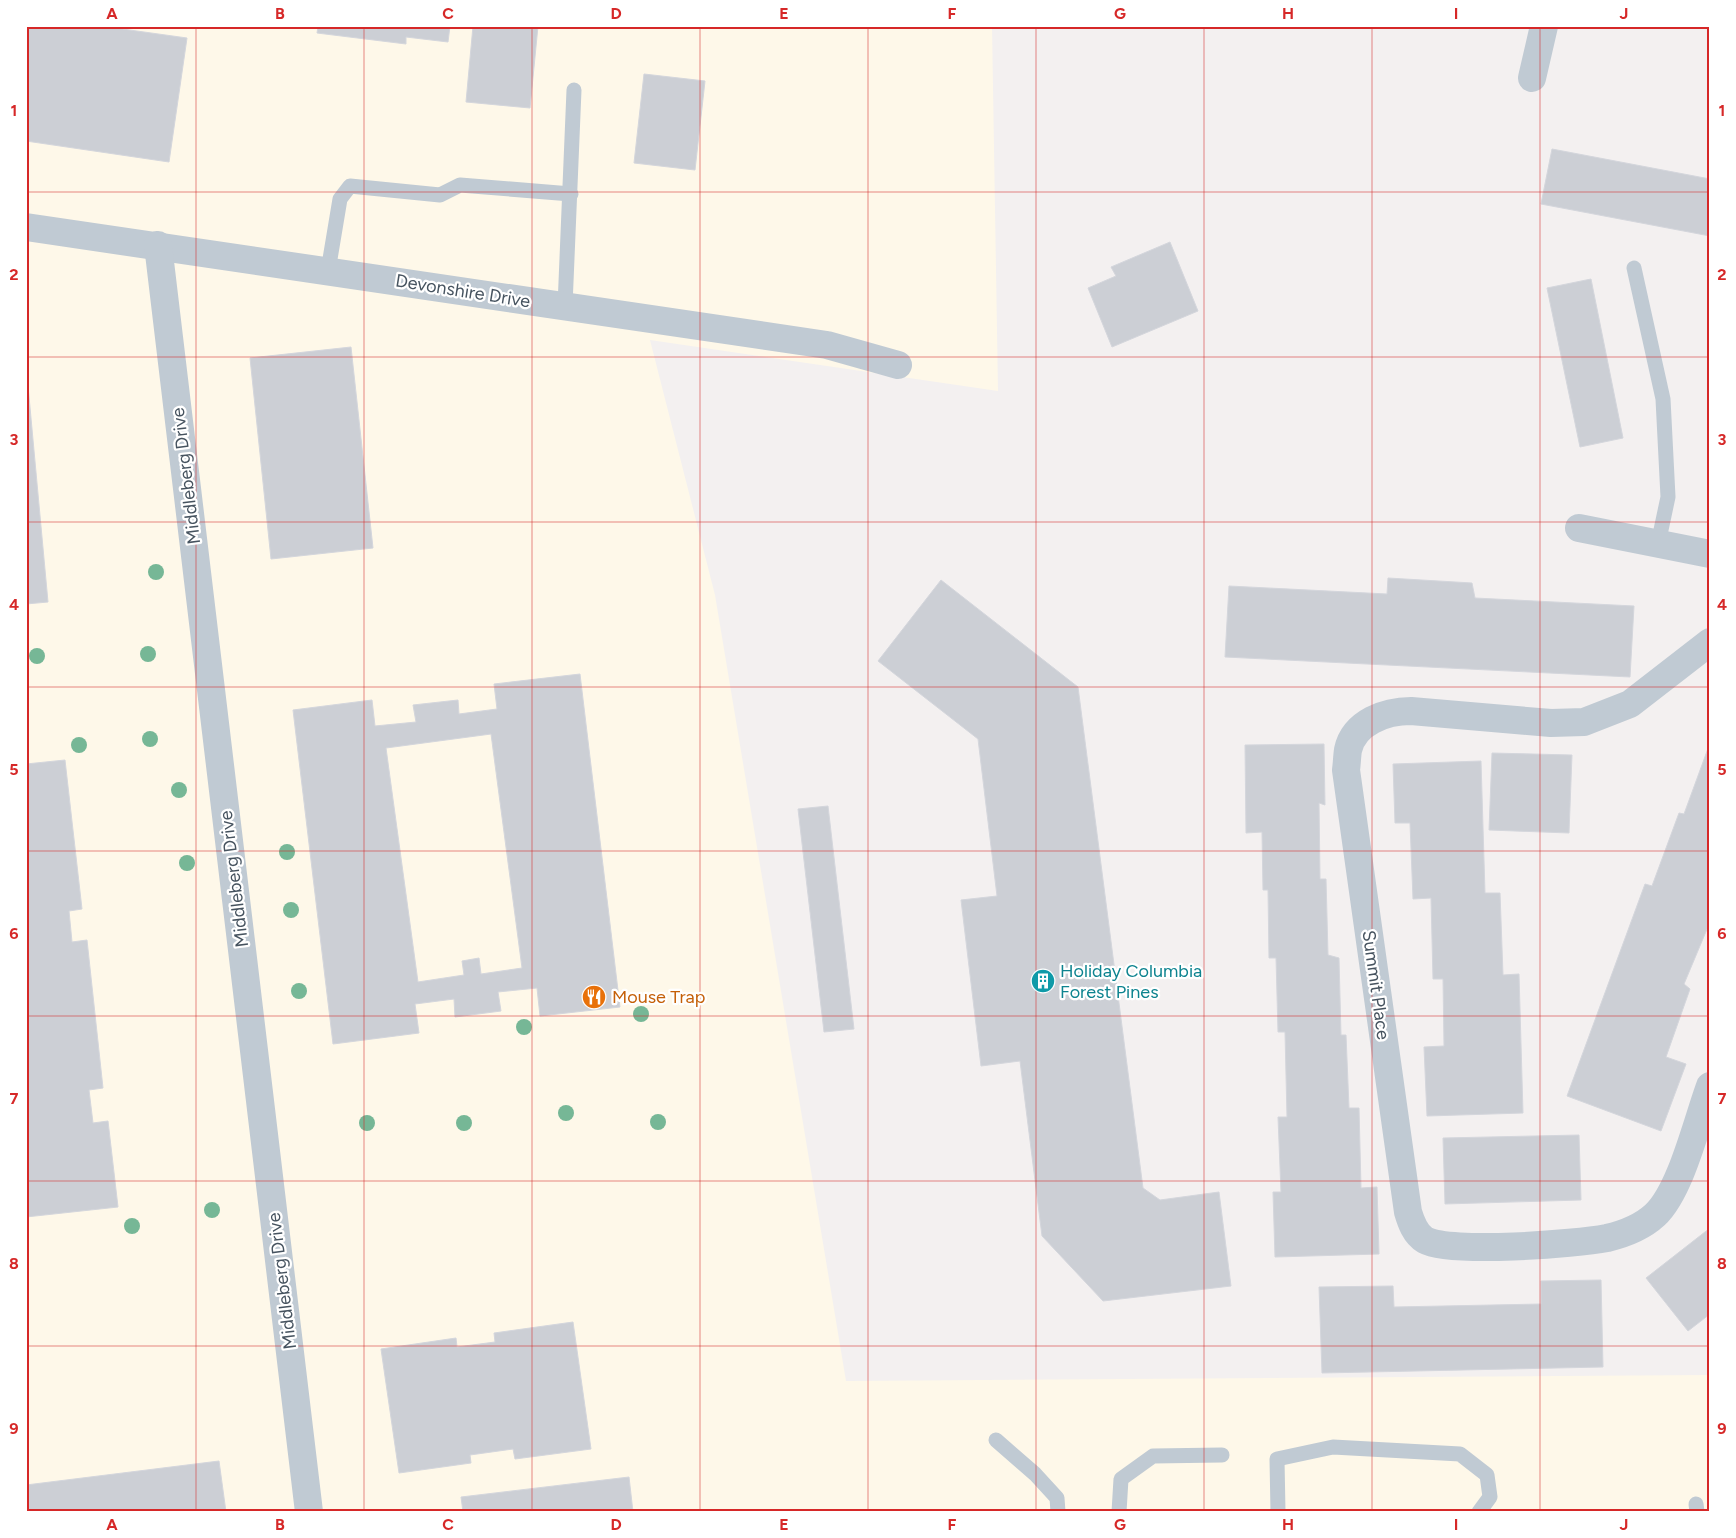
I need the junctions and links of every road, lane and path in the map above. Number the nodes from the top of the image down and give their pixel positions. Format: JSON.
{"nodes":[{"id":1,"x":1544,"y":26,"type":"edge"},
{"id":2,"x":1532,"y":78,"type":"dead end"},
{"id":3,"x":574,"y":90,"type":"dead end"},
{"id":4,"x":571,"y":194,"type":"junction"},
{"id":5,"x":26,"y":226,"type":"edge"},
{"id":6,"x":158,"y":246,"type":"junction"},
{"id":7,"x":1634,"y":268,"type":"dead end"},
{"id":8,"x":328,"y":271,"type":"junction"},
{"id":9,"x":565,"y":306,"type":"junction"},
{"id":10,"x":898,"y":365,"type":"dead end"},
{"id":11,"x":1579,"y":528,"type":"dead end"},
{"id":12,"x":1658,"y":544,"type":"junction"},
{"id":13,"x":1710,"y":554,"type":"edge"},
{"id":14,"x":1710,"y":642,"type":"edge"},
{"id":15,"x":1710,"y":1086,"type":"edge"},
{"id":16,"x":996,"y":1440,"type":"dead end"},
{"id":17,"x":1222,"y":1455,"type":"dead end"},
{"id":18,"x":309,"y":1512,"type":"edge"},
{"id":19,"x":1058,"y":1512,"type":"edge"},
{"id":20,"x":1118,"y":1512,"type":"edge"},
{"id":21,"x":1278,"y":1512,"type":"edge"},
{"id":22,"x":1479,"y":1512,"type":"edge"}],
"edges":[{"from":1,"to":2,"type":"street"},
{"from":3,"to":4,"type":"lane"},
{"from":4,"to":8,"type":"lane"},
{"from":4,"to":9,"type":"lane"},
{"from":5,"to":6,"type":"street","name":"Devonshire Drive"},
{"from":6,"to":8,"type":"street","name":"Devonshire Drive"},
{"from":6,"to":18,"type":"street","name":"Middleberg Drive"},
{"from":7,"to":12,"type":"lane"},
{"from":8,"to":9,"type":"street","name":"Devonshire Drive"},
{"from":9,"to":10,"type":"street","name":"Devonshire Drive"},
{"from":11,"to":12,"type":"street"},
{"from":12,"to":13,"type":"street"},
{"from":14,"to":15,"type":"street","name":"Summit Place"},
{"from":16,"to":19,"type":"lane"},
{"from":17,"to":20,"type":"lane"},
{"from":21,"to":22,"type":"lane"}]}
